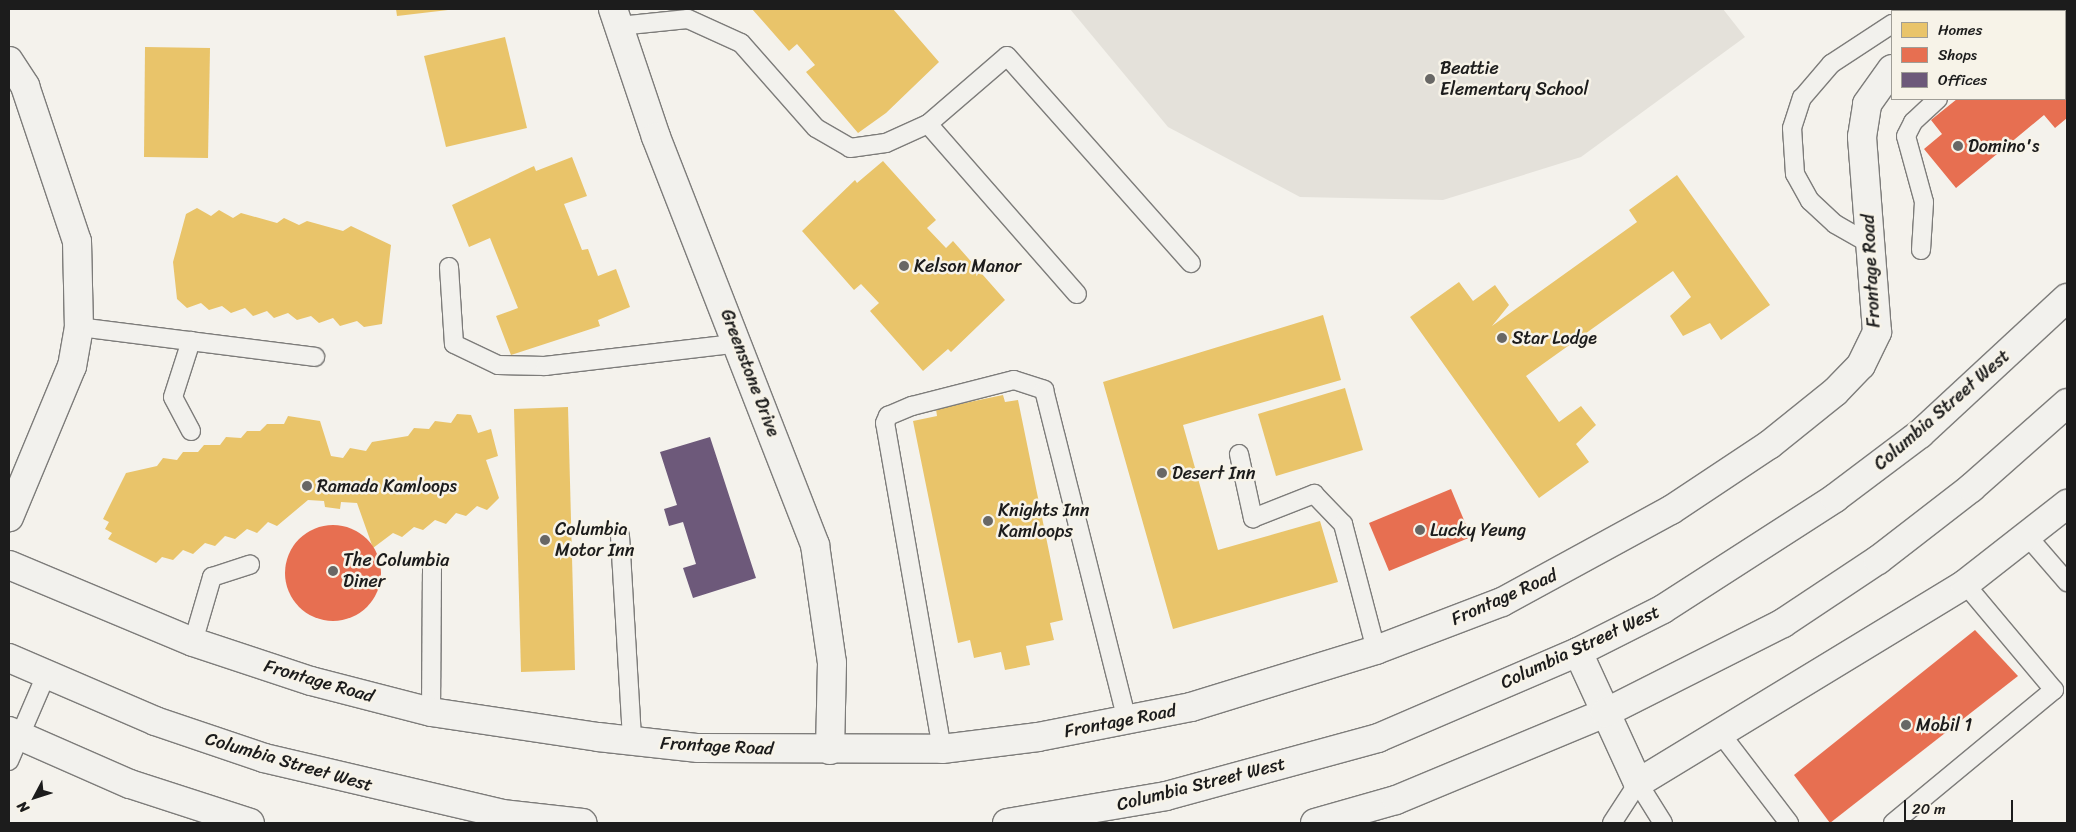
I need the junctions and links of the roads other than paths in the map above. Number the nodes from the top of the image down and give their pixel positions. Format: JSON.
{"nodes":[{"id":1,"x":616,"y":17,"type":"edge"},
{"id":2,"x":1891,"y":25,"type":"edge"},
{"id":3,"x":9,"y":61,"type":"edge"},
{"id":4,"x":1891,"y":70,"type":"edge"},
{"id":5,"x":1937,"y":100,"type":"edge"},
{"id":6,"x":928,"y":124,"type":"junction"},
{"id":7,"x":1870,"y":244,"type":"junction"},
{"id":8,"x":1921,"y":250,"type":"dead end"},
{"id":9,"x":1191,"y":263,"type":"dead end"},
{"id":10,"x":449,"y":267,"type":"dead end"},
{"id":11,"x":1077,"y":294,"type":"dead end"},
{"id":12,"x":2067,"y":298,"type":"edge"},
{"id":13,"x":79,"y":327,"type":"junction"},
{"id":14,"x":191,"y":342,"type":"junction"},
{"id":15,"x":740,"y":343,"type":"junction"},
{"id":16,"x":315,"y":357,"type":"dead end"},
{"id":17,"x":2067,"y":403,"type":"edge"},
{"id":18,"x":191,"y":431,"type":"dead end"},
{"id":19,"x":1239,"y":454,"type":"dead end"},
{"id":20,"x":2067,"y":504,"type":"edge"},
{"id":21,"x":9,"y":517,"type":"edge"},
{"id":22,"x":620,"y":536,"type":"dead end"},
{"id":23,"x":2028,"y":537,"type":"junction"},
{"id":24,"x":9,"y":565,"type":"edge"},
{"id":25,"x":250,"y":565,"type":"dead end"},
{"id":26,"x":432,"y":566,"type":"dead end"},
{"id":27,"x":2067,"y":582,"type":"edge"},
{"id":28,"x":1965,"y":584,"type":"junction"},
{"id":29,"x":193,"y":642,"type":"junction"},
{"id":30,"x":1376,"y":650,"type":"junction"},
{"id":31,"x":1578,"y":652,"type":"junction"},
{"id":32,"x":9,"y":658,"type":"edge"},
{"id":33,"x":46,"y":675,"type":"junction"},
{"id":34,"x":431,"y":712,"type":"junction"},
{"id":35,"x":1605,"y":713,"type":"junction"},
{"id":36,"x":1127,"y":721,"type":"junction"},
{"id":37,"x":1721,"y":734,"type":"junction"},
{"id":38,"x":632,"y":741,"type":"junction"},
{"id":39,"x":12,"y":743,"type":"edge"},
{"id":40,"x":942,"y":749,"type":"junction"},
{"id":41,"x":830,"y":750,"type":"junction"},
{"id":42,"x":1638,"y":784,"type":"junction"},
{"id":43,"x":250,"y":823,"type":"edge"},
{"id":44,"x":582,"y":823,"type":"edge"},
{"id":45,"x":1007,"y":823,"type":"edge"},
{"id":46,"x":1315,"y":823,"type":"edge"},
{"id":47,"x":1612,"y":823,"type":"edge"},
{"id":48,"x":1663,"y":823,"type":"edge"},
{"id":49,"x":1789,"y":823,"type":"edge"},
{"id":50,"x":1893,"y":823,"type":"edge"}],
"edges":[{"from":1,"to":6,"type":"lane"},
{"from":1,"to":15,"type":"street","name":"Greenstone Drive"},
{"from":2,"to":7,"type":"lane"},
{"from":3,"to":13,"type":"street"},
{"from":4,"to":7,"type":"street","name":"Frontage Road"},
{"from":5,"to":8,"type":"lane"},
{"from":6,"to":9,"type":"lane"},
{"from":6,"to":11,"type":"lane"},
{"from":7,"to":30,"type":"street","name":"Frontage Road"},
{"from":10,"to":15,"type":"lane"},
{"from":12,"to":31,"type":"street","name":"Columbia Street West"},
{"from":13,"to":14,"type":"lane"},
{"from":13,"to":21,"type":"street"},
{"from":14,"to":16,"type":"lane"},
{"from":14,"to":18,"type":"lane"},
{"from":15,"to":41,"type":"street","name":"Greenstone Drive"},
{"from":17,"to":35,"type":"street"},
{"from":19,"to":30,"type":"lane"},
{"from":20,"to":23,"type":"street"},
{"from":22,"to":38,"type":"lane"},
{"from":23,"to":27,"type":"lane"},
{"from":23,"to":28,"type":"street"},
{"from":24,"to":29,"type":"street","name":"Frontage Road"},
{"from":25,"to":29,"type":"lane"},
{"from":26,"to":34,"type":"lane"},
{"from":28,"to":37,"type":"street"},
{"from":28,"to":50,"type":"lane"},
{"from":29,"to":34,"type":"street","name":"Frontage Road"},
{"from":30,"to":36,"type":"street","name":"Frontage Road"},
{"from":31,"to":35,"type":"street"},
{"from":31,"to":45,"type":"street","name":"Columbia Street West"},
{"from":32,"to":33,"type":"street","name":"Columbia Street West"},
{"from":33,"to":39,"type":"lane"},
{"from":33,"to":44,"type":"street","name":"Columbia Street West"},
{"from":34,"to":38,"type":"street","name":"Frontage Road"},
{"from":35,"to":42,"type":"street"},
{"from":35,"to":46,"type":"street"},
{"from":36,"to":40,"type":"street","name":"Frontage Road"},
{"from":36,"to":40,"type":"lane"},
{"from":37,"to":42,"type":"street"},
{"from":37,"to":49,"type":"lane"},
{"from":38,"to":41,"type":"street","name":"Frontage Road"},
{"from":39,"to":43,"type":"street"},
{"from":40,"to":41,"type":"street","name":"Frontage Road"},
{"from":42,"to":47,"type":"lane"},
{"from":42,"to":48,"type":"lane"}]}
